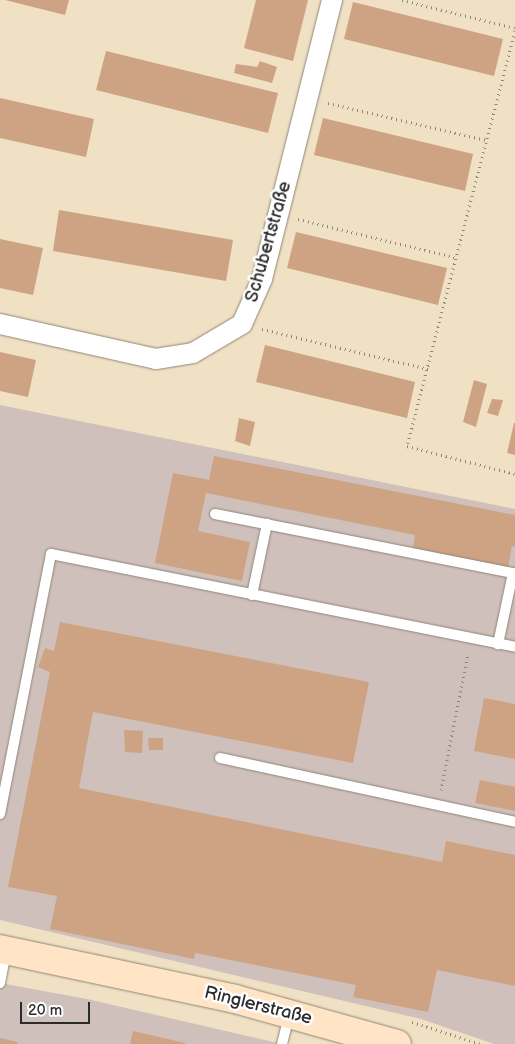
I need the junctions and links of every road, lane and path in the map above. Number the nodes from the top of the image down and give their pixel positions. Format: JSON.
{"nodes":[{"id":1,"x":332,"y":0,"type":"edge"},
{"id":2,"x":402,"y":0,"type":"edge"},
{"id":3,"x":515,"y":29,"type":"edge"},
{"id":4,"x":308,"y":98,"type":"junction"},
{"id":5,"x":486,"y":140,"type":"junction"},
{"id":6,"x":278,"y":214,"type":"junction"},
{"id":7,"x":454,"y":257,"type":"junction"},
{"id":8,"x":0,"y":324,"type":"edge"},
{"id":9,"x":242,"y":324,"type":"junction"},
{"id":10,"x":428,"y":370,"type":"junction"},
{"id":11,"x":515,"y":474,"type":"edge"},
{"id":12,"x":215,"y":514,"type":"dead end"},
{"id":13,"x":267,"y":524,"type":"junction"},
{"id":14,"x":252,"y":595,"type":"junction"},
{"id":15,"x":472,"y":639,"type":"junction"},
{"id":16,"x":498,"y":644,"type":"junction"},
{"id":17,"x":515,"y":648,"type":"edge"},
{"id":18,"x":220,"y":758,"type":"dead end"},
{"id":19,"x":438,"y":804,"type":"junction"},
{"id":20,"x":0,"y":814,"type":"edge"},
{"id":21,"x":515,"y":822,"type":"edge"},
{"id":22,"x":3,"y":950,"type":"edge"},
{"id":23,"x":0,"y":983,"type":"edge"},
{"id":24,"x":290,"y":1012,"type":"junction"},
{"id":25,"x":282,"y":1044,"type":"edge"},
{"id":26,"x":397,"y":1044,"type":"edge"}],
"edges":[{"from":1,"to":4,"type":"street","name":"Schubertstraße"},
{"from":2,"to":3,"type":"path"},
{"from":3,"to":5,"type":"path"},
{"from":4,"to":5,"type":"path"},
{"from":4,"to":6,"type":"street","name":"Schubertstraße"},
{"from":5,"to":7,"type":"path"},
{"from":6,"to":7,"type":"path"},
{"from":6,"to":9,"type":"street","name":"Schubertstraße"},
{"from":7,"to":10,"type":"path"},
{"from":8,"to":9,"type":"street","name":"Schubertstraße"},
{"from":9,"to":10,"type":"path"},
{"from":10,"to":11,"type":"path"},
{"from":12,"to":13,"type":"lane"},
{"from":13,"to":14,"type":"lane"},
{"from":13,"to":16,"type":"lane"},
{"from":14,"to":15,"type":"lane"},
{"from":14,"to":20,"type":"lane"},
{"from":15,"to":16,"type":"lane"},
{"from":15,"to":19,"type":"path"},
{"from":16,"to":17,"type":"lane"},
{"from":18,"to":19,"type":"lane"},
{"from":19,"to":21,"type":"lane"},
{"from":22,"to":23,"type":"lane"},
{"from":22,"to":24,"type":"street","name":"Ringlerstraße"},
{"from":24,"to":25,"type":"lane"},
{"from":24,"to":26,"type":"street","name":"Ringlerstraße"}]}
